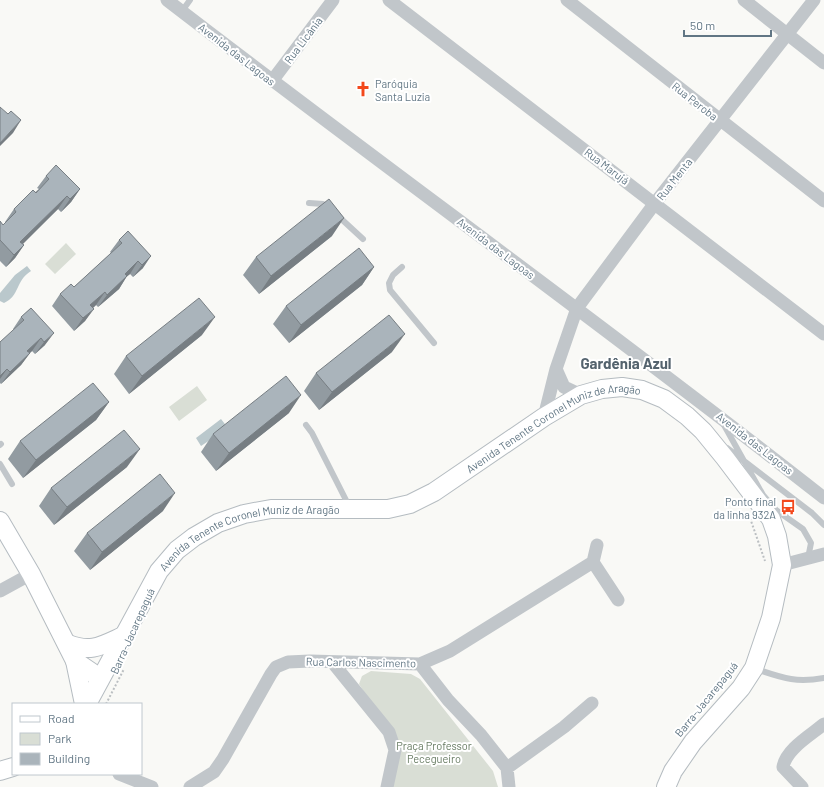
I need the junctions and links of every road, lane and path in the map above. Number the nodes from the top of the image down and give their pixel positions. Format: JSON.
{"nodes":[{"id":1,"x":167,"y":0,"type":"edge"},
{"id":2,"x":190,"y":0,"type":"edge"},
{"id":3,"x":334,"y":0,"type":"edge"},
{"id":4,"x":389,"y":0,"type":"edge"},
{"id":5,"x":567,"y":0,"type":"edge"},
{"id":6,"x":744,"y":0,"type":"edge"},
{"id":7,"x":814,"y":0,"type":"edge"},
{"id":8,"x":182,"y":11,"type":"junction"},
{"id":9,"x":786,"y":33,"type":"junction"},
{"id":10,"x":824,"y":63,"type":"edge"},
{"id":11,"x":272,"y":81,"type":"junction"},
{"id":12,"x":720,"y":121,"type":"junction"},
{"id":13,"x":824,"y":201,"type":"edge"},
{"id":14,"x":309,"y":203,"type":"dead end"},
{"id":15,"x":655,"y":203,"type":"junction"},
{"id":16,"x":362,"y":239,"type":"dead end"},
{"id":17,"x":402,"y":267,"type":"dead end"},
{"id":18,"x":577,"y":308,"type":"junction"},
{"id":19,"x":824,"y":334,"type":"edge"},
{"id":20,"x":434,"y":343,"type":"dead end"},
{"id":21,"x":556,"y":370,"type":"junction"},
{"id":22,"x":581,"y":394,"type":"junction"},
{"id":23,"x":716,"y":413,"type":"junction"},
{"id":24,"x":544,"y":416,"type":"junction"},
{"id":25,"x":306,"y":425,"type":"dead end"},
{"id":26,"x":703,"y":431,"type":"junction"},
{"id":27,"x":746,"y":463,"type":"junction"},
{"id":28,"x":0,"y":464,"type":"edge"},
{"id":29,"x":12,"y":484,"type":"dead end"},
{"id":30,"x":824,"y":498,"type":"edge"},
{"id":31,"x":351,"y":510,"type":"junction"},
{"id":32,"x":748,"y":511,"type":"dead end"},
{"id":33,"x":0,"y":521,"type":"edge"},
{"id":34,"x":824,"y":525,"type":"edge"},
{"id":35,"x":597,"y":545,"type":"dead end"},
{"id":36,"x":824,"y":554,"type":"edge"},
{"id":37,"x":808,"y":558,"type":"junction"},
{"id":38,"x":593,"y":562,"type":"junction"},
{"id":39,"x":774,"y":564,"type":"junction"},
{"id":40,"x":31,"y":574,"type":"junction"},
{"id":41,"x":0,"y":591,"type":"edge"},
{"id":42,"x":618,"y":600,"type":"dead end"},
{"id":43,"x":123,"y":636,"type":"junction"},
{"id":44,"x":68,"y":644,"type":"junction"},
{"id":45,"x":75,"y":661,"type":"junction"},
{"id":46,"x":127,"y":662,"type":"dead end"},
{"id":47,"x":333,"y":662,"type":"junction"},
{"id":48,"x":420,"y":664,"type":"junction"},
{"id":49,"x":754,"y":668,"type":"junction"},
{"id":50,"x":100,"y":678,"type":"junction"},
{"id":51,"x":824,"y":678,"type":"edge"},
{"id":52,"x":85,"y":703,"type":"edge"},
{"id":53,"x":86,"y":703,"type":"edge"},
{"id":54,"x":106,"y":703,"type":"edge"},
{"id":55,"x":592,"y":703,"type":"dead end"},
{"id":56,"x":824,"y":724,"type":"edge"},
{"id":57,"x":12,"y":767,"type":"edge"},
{"id":58,"x":507,"y":768,"type":"junction"},
{"id":59,"x":0,"y":771,"type":"edge"},
{"id":60,"x":122,"y":775,"type":"edge"},
{"id":61,"x":152,"y":787,"type":"edge"},
{"id":62,"x":190,"y":787,"type":"edge"},
{"id":63,"x":387,"y":787,"type":"edge"},
{"id":64,"x":509,"y":787,"type":"edge"},
{"id":65,"x":666,"y":787,"type":"edge"},
{"id":66,"x":802,"y":787,"type":"edge"}],
"edges":[{"from":1,"to":8,"type":"street","name":"Avenida das Lagoas"},
{"from":2,"to":8,"type":"lane"},
{"from":3,"to":11,"type":"street","name":"Rua Licânia"},
{"from":4,"to":15,"type":"street","name":"Rua Marujá"},
{"from":5,"to":12,"type":"street","name":"Rua Peroba"},
{"from":6,"to":9,"type":"street"},
{"from":7,"to":9,"type":"street","name":"Rua Menta"},
{"from":8,"to":11,"type":"street","name":"Avenida das Lagoas"},
{"from":9,"to":10,"type":"street"},
{"from":9,"to":12,"type":"street","name":"Rua Menta"},
{"from":11,"to":18,"type":"street","name":"Avenida das Lagoas"},
{"from":12,"to":13,"type":"street","name":"Rua Peroba"},
{"from":12,"to":15,"type":"street","name":"Rua Menta"},
{"from":14,"to":16,"type":"lane"},
{"from":15,"to":18,"type":"street","name":"Rua Menta"},
{"from":15,"to":19,"type":"street","name":"Rua Marujá"},
{"from":17,"to":20,"type":"lane"},
{"from":18,"to":21,"type":"street","name":"Rua Menta"},
{"from":18,"to":23,"type":"street","name":"Avenida das Lagoas"},
{"from":21,"to":22,"type":"street"},
{"from":21,"to":24,"type":"street","name":"Rua Menta"},
{"from":22,"to":24,"type":"main road","name":"Avenida Tenente Coronel Muniz de Aragão"},
{"from":22,"to":26,"type":"main road","name":"Avenida Tenente Coronel Muniz de Aragão"},
{"from":23,"to":27,"type":"lane"},
{"from":23,"to":30,"type":"street","name":"Avenida das Lagoas"},
{"from":24,"to":31,"type":"main road","name":"Avenida Tenente Coronel Muniz de Aragão"},
{"from":25,"to":31,"type":"lane"},
{"from":26,"to":27,"type":"lane"},
{"from":26,"to":39,"type":"main road","name":"Avenida Tenente Coronel Muniz de Aragão"},
{"from":27,"to":34,"type":"lane"},
{"from":27,"to":37,"type":"lane"},
{"from":28,"to":29,"type":"lane"},
{"from":31,"to":43,"type":"main road","name":"Avenida Tenente Coronel Muniz de Aragão"},
{"from":32,"to":39,"type":"path"},
{"from":33,"to":40,"type":"main road"},
{"from":35,"to":38,"type":"street"},
{"from":36,"to":37,"type":"street"},
{"from":37,"to":39,"type":"street"},
{"from":38,"to":42,"type":"street"},
{"from":38,"to":48,"type":"street","name":"Rua Carlos Nascimento"},
{"from":39,"to":49,"type":"main road","name":"Avenida Tenente Coronel Muniz de Aragão"},
{"from":40,"to":41,"type":"street"},
{"from":40,"to":44,"type":"main road"},
{"from":43,"to":44,"type":"main road"},
{"from":43,"to":50,"type":"main road","name":"Avenida Tenente Coronel Muniz de Aragão"},
{"from":44,"to":45,"type":"main road"},
{"from":45,"to":50,"type":"main road"},
{"from":45,"to":52,"type":"main road"},
{"from":46,"to":54,"type":"path","name":"Barra-Jacarepaguá"},
{"from":47,"to":48,"type":"street","name":"Rua Carlos Nascimento"},
{"from":47,"to":62,"type":"street","name":"Rua Carlos Nascimento"},
{"from":47,"to":63,"type":"street"},
{"from":48,"to":58,"type":"street"},
{"from":49,"to":51,"type":"lane"},
{"from":49,"to":65,"type":"main road","name":"Avenida Tenente Coronel Muniz de Aragão"},
{"from":50,"to":53,"type":"main road","name":"Avenida Tenente Coronel Muniz de Aragão"},
{"from":55,"to":58,"type":"street"},
{"from":56,"to":66,"type":"street"},
{"from":57,"to":59,"type":"main road"},
{"from":58,"to":64,"type":"street"},
{"from":60,"to":61,"type":"street"}]}
